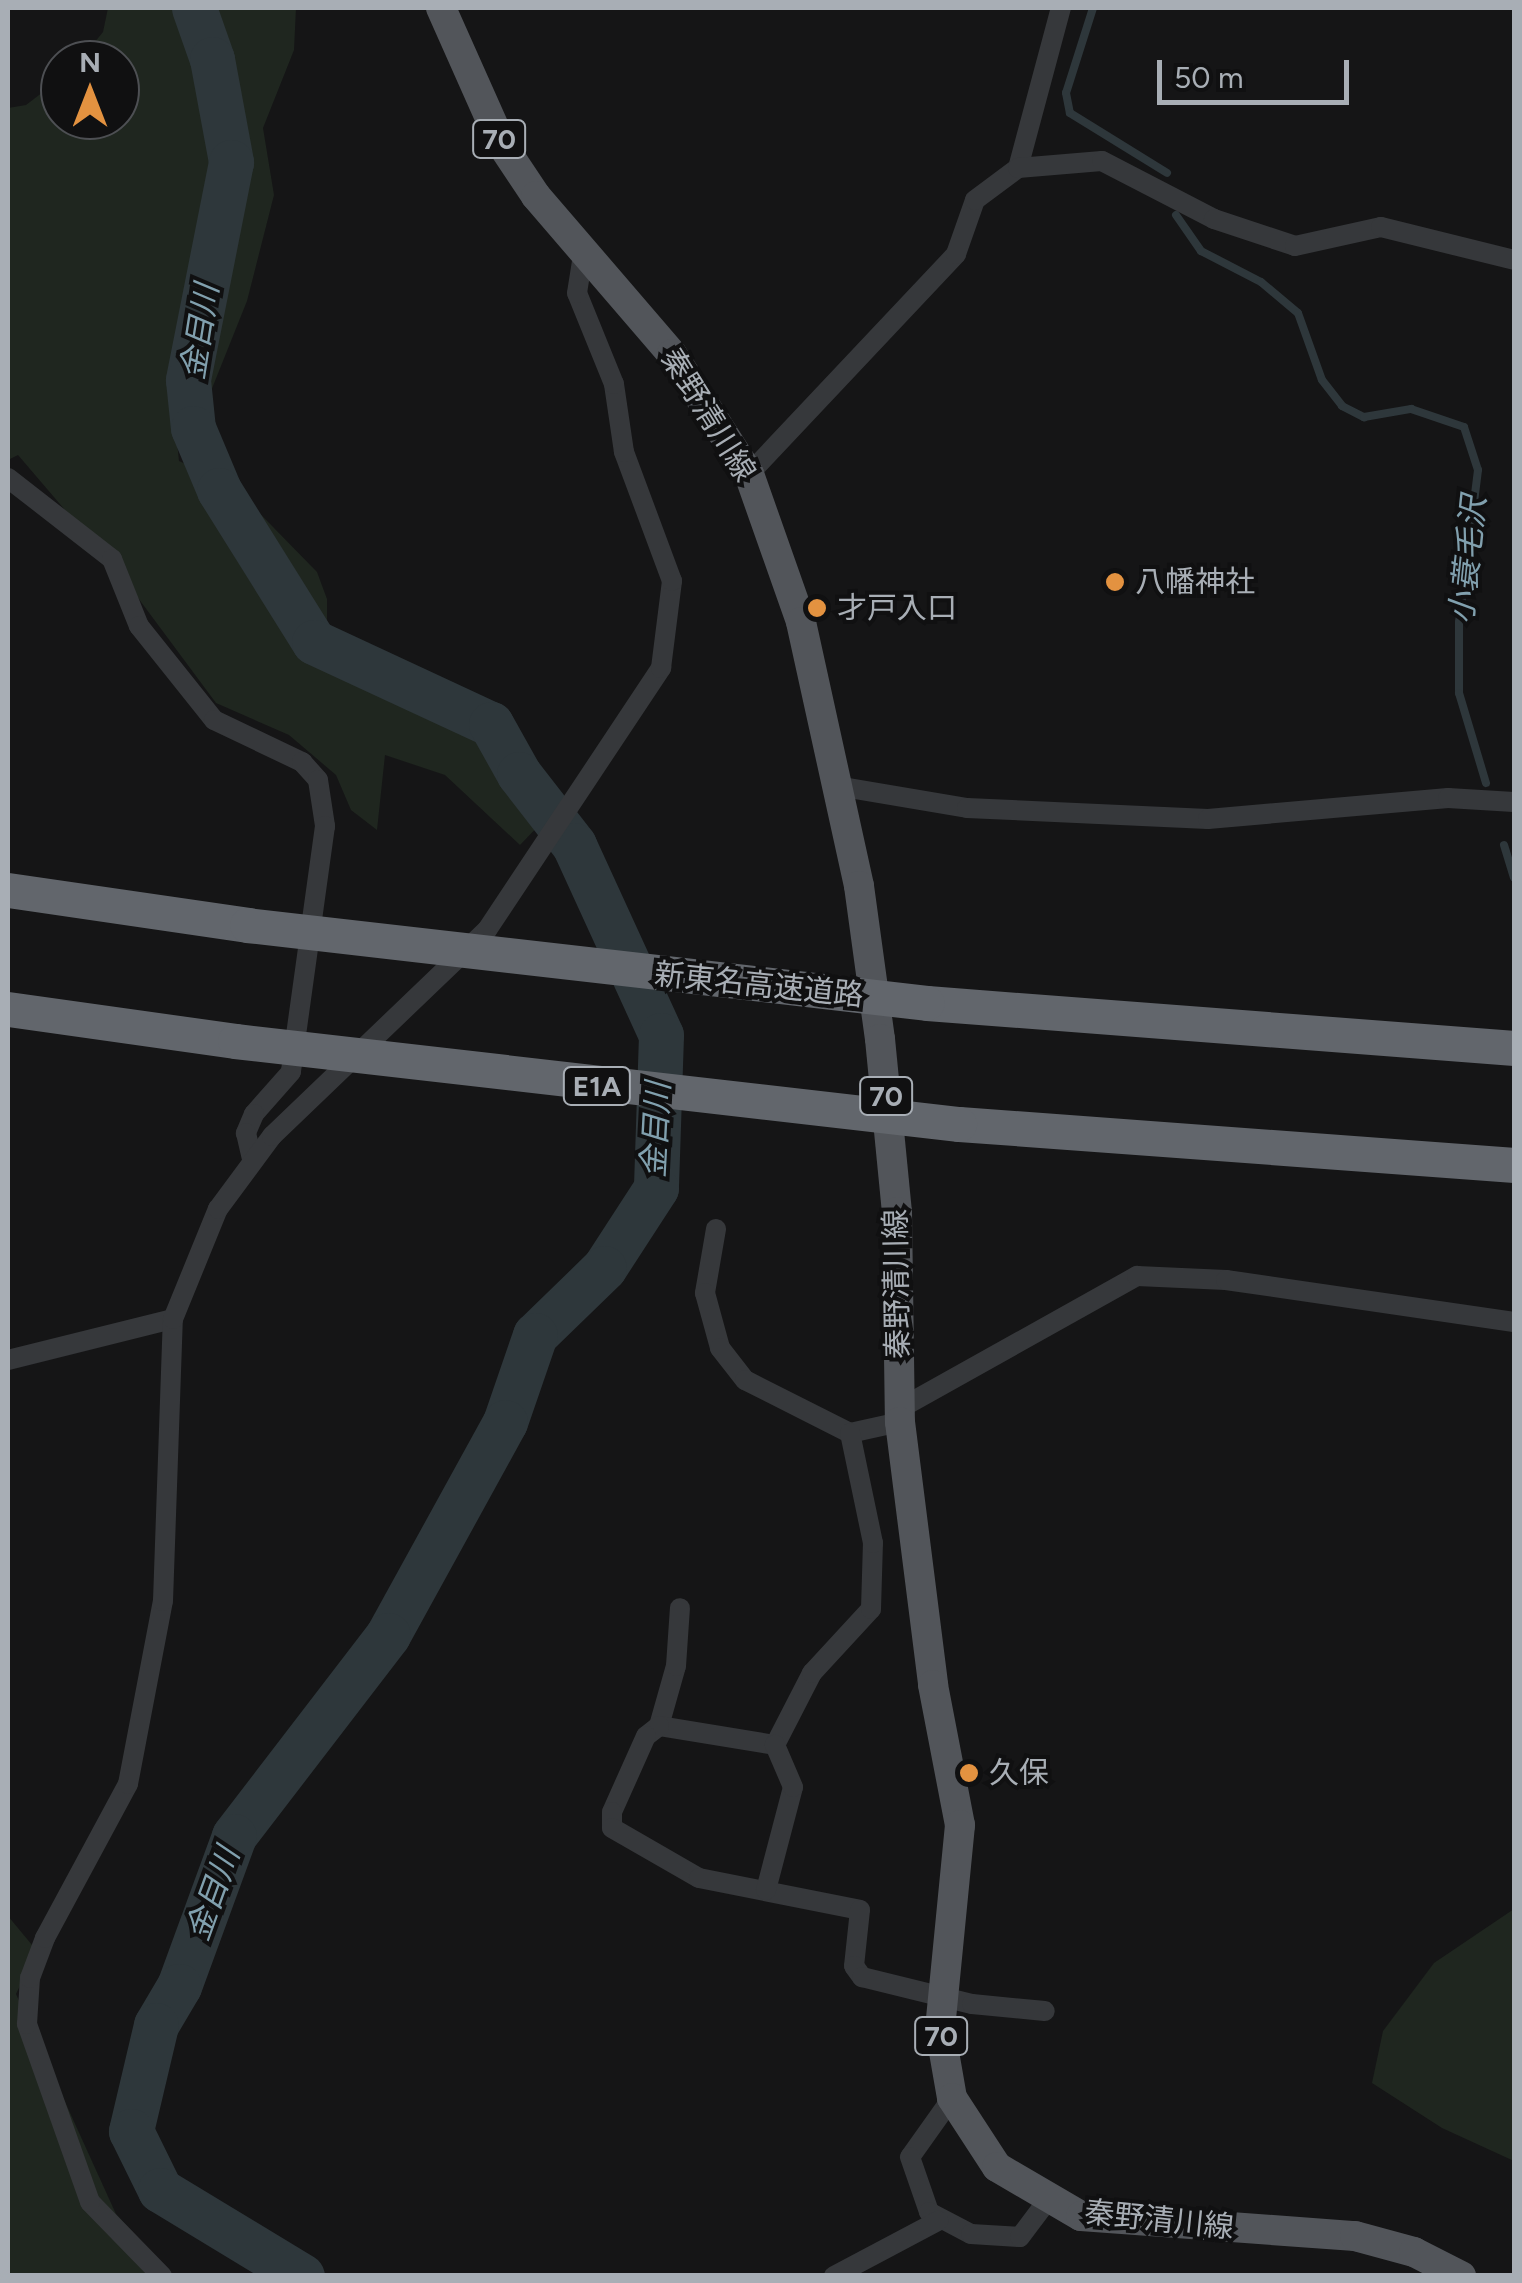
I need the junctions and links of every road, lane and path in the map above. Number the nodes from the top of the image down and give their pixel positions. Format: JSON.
{"nodes":[{"id":1,"x":441,"y":8,"type":"edge"},
{"id":2,"x":1061,"y":8,"type":"edge"},
{"id":3,"x":1018,"y":168,"type":"junction"},
{"id":4,"x":584,"y":254,"type":"junction"},
{"id":5,"x":1514,"y":260,"type":"edge"},
{"id":6,"x":749,"y":474,"type":"junction"},
{"id":7,"x":8,"y":478,"type":"edge"},
{"id":8,"x":836,"y":786,"type":"junction"},
{"id":9,"x":1514,"y":804,"type":"edge"},
{"id":10,"x":8,"y":890,"type":"edge"},
{"id":11,"x":8,"y":1009,"type":"edge"},
{"id":12,"x":1514,"y":1048,"type":"edge"},
{"id":13,"x":252,"y":1159,"type":"junction"},
{"id":14,"x":1514,"y":1165,"type":"edge"},
{"id":15,"x":716,"y":1230,"type":"dead end"},
{"id":16,"x":173,"y":1319,"type":"junction"},
{"id":17,"x":1514,"y":1322,"type":"edge"},
{"id":18,"x":8,"y":1360,"type":"edge"},
{"id":19,"x":899,"y":1416,"type":"junction"},
{"id":20,"x":850,"y":1432,"type":"junction"},
{"id":21,"x":680,"y":1608,"type":"dead end"},
{"id":22,"x":658,"y":1726,"type":"junction"},
{"id":23,"x":775,"y":1745,"type":"junction"},
{"id":24,"x":766,"y":1890,"type":"junction"},
{"id":25,"x":946,"y":1995,"type":"junction"},
{"id":26,"x":1044,"y":2011,"type":"dead end"},
{"id":27,"x":952,"y":2098,"type":"junction"},
{"id":28,"x":1047,"y":2202,"type":"junction"},
{"id":29,"x":938,"y":2221,"type":"junction"},
{"id":30,"x":162,"y":2276,"type":"edge"},
{"id":31,"x":834,"y":2276,"type":"edge"},
{"id":32,"x":1462,"y":2276,"type":"edge"}],
"edges":[{"from":1,"to":4,"type":"main road","name":"秦野清川線","number":"70"},
{"from":2,"to":3,"type":"street"},
{"from":3,"to":5,"type":"street"},
{"from":3,"to":6,"type":"street"},
{"from":4,"to":6,"type":"main road","name":"秦野清川線","number":"70"},
{"from":4,"to":13,"type":"street"},
{"from":6,"to":8,"type":"main road","name":"秦野清川線","number":"70"},
{"from":7,"to":13,"type":"street"},
{"from":8,"to":9,"type":"street"},
{"from":8,"to":19,"type":"main road","name":"秦野清川線","number":"70"},
{"from":10,"to":12,"type":"highway","name":"新東名高速道路","bridge":true},
{"from":11,"to":14,"type":"highway","number":"E1A","bridge":true},
{"from":13,"to":16,"type":"street"},
{"from":15,"to":20,"type":"street"},
{"from":16,"to":18,"type":"street"},
{"from":16,"to":30,"type":"street"},
{"from":17,"to":19,"type":"street"},
{"from":19,"to":20,"type":"street"},
{"from":19,"to":25,"type":"main road","name":"秦野清川線","number":"70"},
{"from":20,"to":23,"type":"street"},
{"from":21,"to":22,"type":"street"},
{"from":22,"to":23,"type":"street"},
{"from":22,"to":24,"type":"street"},
{"from":23,"to":24,"type":"street"},
{"from":24,"to":25,"type":"street"},
{"from":25,"to":26,"type":"street"},
{"from":25,"to":27,"type":"main road","name":"秦野清川線","number":"70"},
{"from":27,"to":28,"type":"main road","name":"秦野清川線","number":"70"},
{"from":27,"to":29,"type":"street"},
{"from":28,"to":29,"type":"street"},
{"from":28,"to":32,"type":"main road","name":"秦野清川線","number":"70"},
{"from":29,"to":31,"type":"street"}]}
